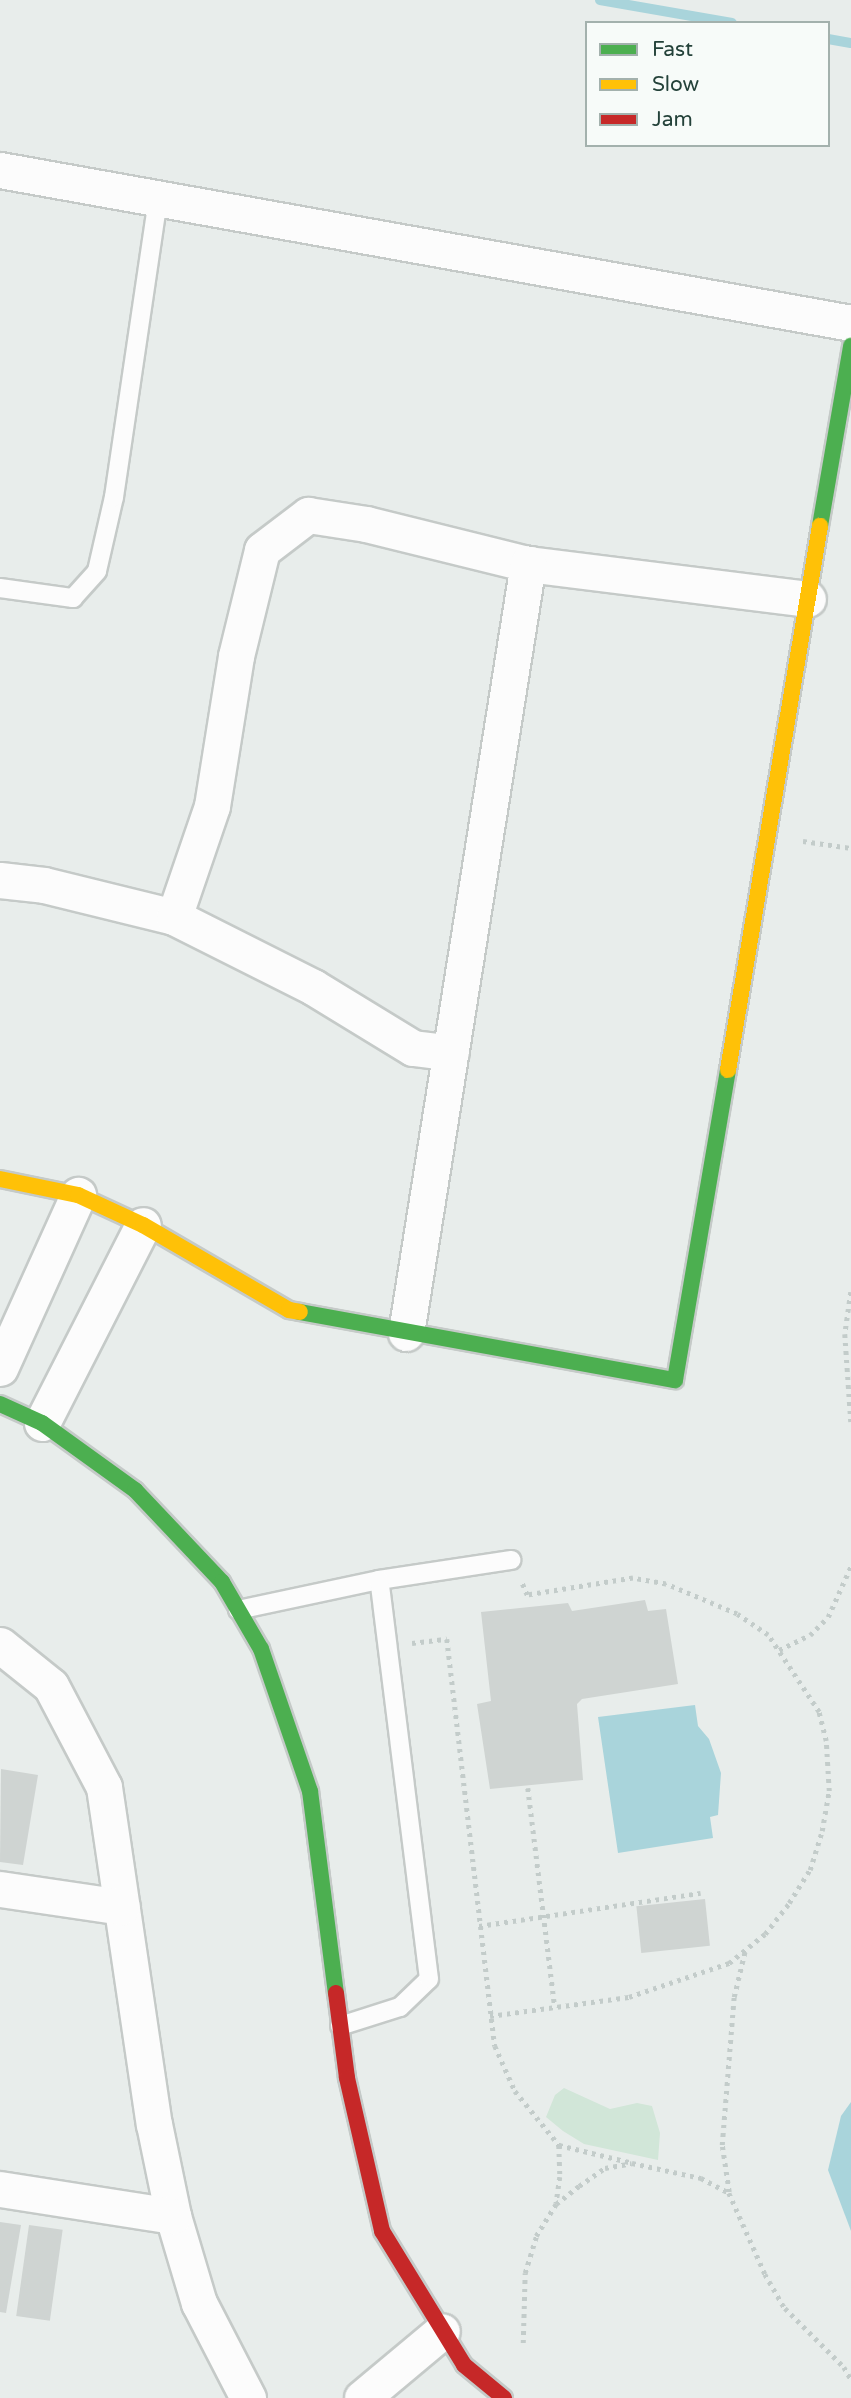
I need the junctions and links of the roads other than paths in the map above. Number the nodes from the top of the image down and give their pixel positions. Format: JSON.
{"nodes":[{"id":1,"x":0,"y":170,"type":"edge"},
{"id":2,"x":158,"y":199,"type":"junction"},
{"id":3,"x":851,"y":323,"type":"edge"},
{"id":4,"x":851,"y":346,"type":"edge"},
{"id":5,"x":528,"y":564,"type":"junction"},
{"id":6,"x":0,"y":588,"type":"edge"},
{"id":7,"x":808,"y":599,"type":"junction"},
{"id":8,"x":0,"y":880,"type":"edge"},
{"id":9,"x":174,"y":917,"type":"junction"},
{"id":10,"x":451,"y":1053,"type":"junction"},
{"id":11,"x":0,"y":1179,"type":"edge"},
{"id":12,"x":78,"y":1195,"type":"junction"},
{"id":13,"x":143,"y":1226,"type":"junction"},
{"id":14,"x":406,"y":1333,"type":"junction"},
{"id":15,"x":0,"y":1367,"type":"edge"},
{"id":16,"x":0,"y":1404,"type":"edge"},
{"id":17,"x":42,"y":1423,"type":"junction"},
{"id":18,"x":511,"y":1560,"type":"road end"},
{"id":19,"x":379,"y":1580,"type":"junction"},
{"id":20,"x":238,"y":1610,"type":"junction"},
{"id":21,"x":0,"y":1645,"type":"edge"},
{"id":22,"x":0,"y":1889,"type":"edge"},
{"id":23,"x":122,"y":1907,"type":"junction"},
{"id":24,"x":340,"y":2026,"type":"junction"},
{"id":25,"x":0,"y":2189,"type":"edge"},
{"id":26,"x":173,"y":2216,"type":"junction"},
{"id":27,"x":442,"y":2331,"type":"junction"},
{"id":28,"x":486,"y":2393,"type":"edge"},
{"id":29,"x":248,"y":2398,"type":"edge"},
{"id":30,"x":363,"y":2398,"type":"edge"}],
"edges":[{"from":1,"to":2,"type":"street"},
{"from":2,"to":3,"type":"street"},
{"from":2,"to":6,"type":"lane"},
{"from":4,"to":7,"type":"street"},
{"from":5,"to":7,"type":"street"},
{"from":5,"to":9,"type":"street"},
{"from":5,"to":10,"type":"street"},
{"from":7,"to":14,"type":"street"},
{"from":8,"to":9,"type":"street"},
{"from":9,"to":10,"type":"street"},
{"from":10,"to":14,"type":"street"},
{"from":11,"to":12,"type":"street"},
{"from":12,"to":13,"type":"street"},
{"from":12,"to":15,"type":"street"},
{"from":13,"to":14,"type":"street"},
{"from":13,"to":17,"type":"street"},
{"from":16,"to":17,"type":"street"},
{"from":17,"to":20,"type":"street"},
{"from":18,"to":19,"type":"lane"},
{"from":19,"to":20,"type":"lane"},
{"from":19,"to":24,"type":"lane"},
{"from":20,"to":24,"type":"street"},
{"from":21,"to":23,"type":"street"},
{"from":22,"to":23,"type":"street"},
{"from":23,"to":26,"type":"street"},
{"from":24,"to":27,"type":"street"},
{"from":25,"to":26,"type":"street"},
{"from":26,"to":29,"type":"street"},
{"from":27,"to":28,"type":"street"},
{"from":27,"to":30,"type":"street"}]}
